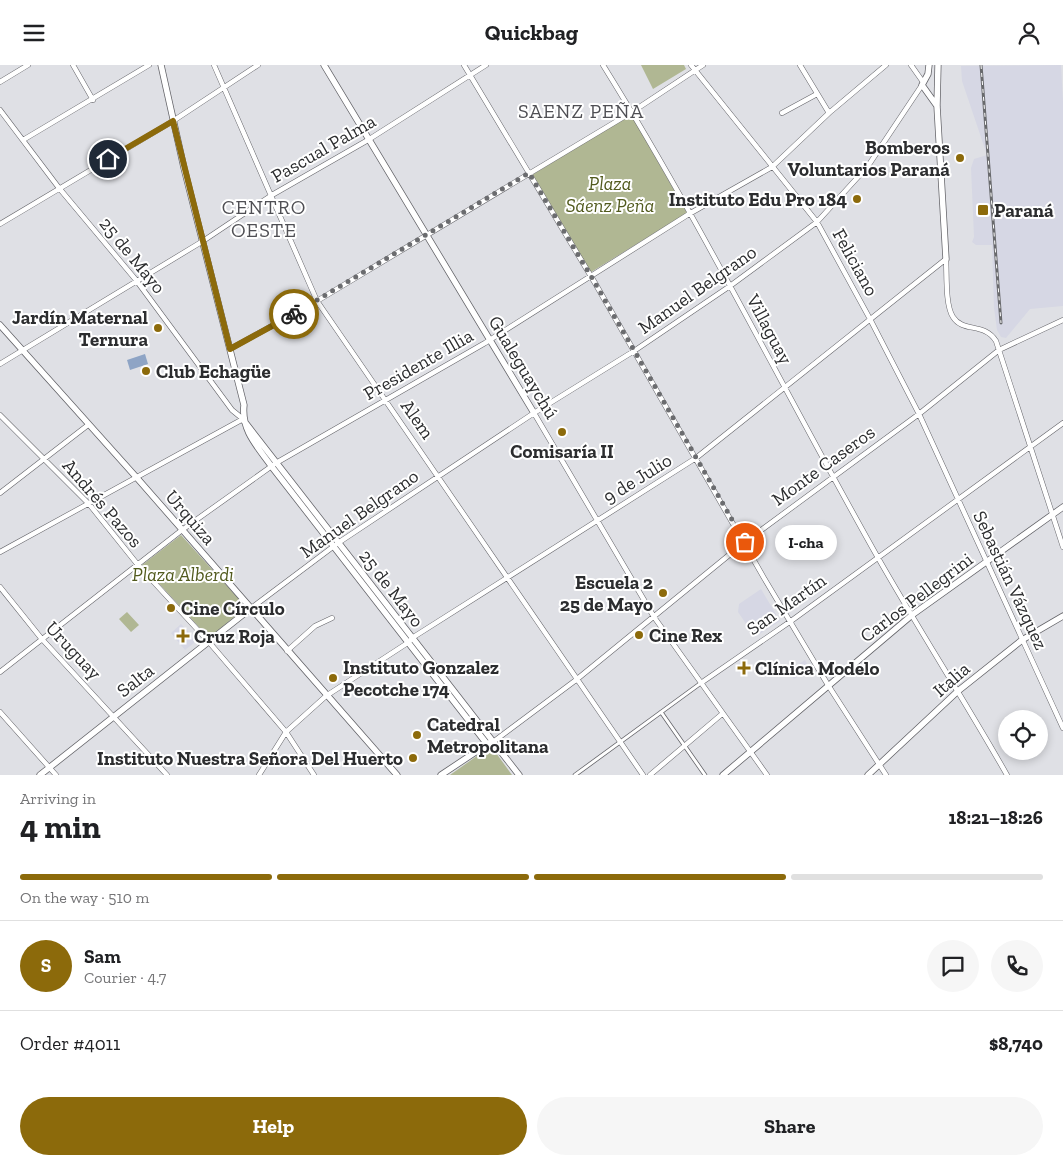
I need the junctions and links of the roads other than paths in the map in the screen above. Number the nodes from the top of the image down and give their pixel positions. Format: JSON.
{"nodes":[{"id":1,"x":28,"y":65,"type":"edge"},
{"id":2,"x":72,"y":65,"type":"edge"},
{"id":3,"x":149,"y":65,"type":"edge"},
{"id":4,"x":160,"y":65,"type":"edge"},
{"id":5,"x":214,"y":65,"type":"edge"},
{"id":6,"x":258,"y":65,"type":"edge"},
{"id":7,"x":324,"y":65,"type":"edge"},
{"id":8,"x":464,"y":65,"type":"edge"},
{"id":9,"x":486,"y":65,"type":"edge"},
{"id":10,"x":603,"y":65,"type":"edge"},
{"id":11,"x":692,"y":65,"type":"edge"},
{"id":12,"x":704,"y":65,"type":"edge"},
{"id":13,"x":800,"y":65,"type":"edge"},
{"id":14,"x":886,"y":65,"type":"edge"},
{"id":15,"x":911,"y":65,"type":"edge"},
{"id":16,"x":929,"y":65,"type":"edge"},
{"id":17,"x":938,"y":65,"type":"edge"},
{"id":18,"x":694,"y":71,"type":"junction"},
{"id":19,"x":469,"y":74,"type":"junction"},
{"id":20,"x":936,"y":81,"type":"junction"},
{"id":21,"x":0,"y":82,"type":"edge"},
{"id":22,"x":923,"y":82,"type":"junction"},
{"id":23,"x":224,"y":86,"type":"junction"},
{"id":24,"x":937,"y":87,"type":"junction"},
{"id":25,"x":926,"y":92,"type":"junction"},
{"id":26,"x":817,"y":94,"type":"junction"},
{"id":27,"x":93,"y":100,"type":"junction"},
{"id":28,"x":937,"y":106,"type":"junction"},
{"id":29,"x":0,"y":110,"type":"edge"},
{"id":30,"x":632,"y":112,"type":"junction"},
{"id":31,"x":782,"y":113,"type":"dead end"},
{"id":32,"x":829,"y":113,"type":"junction"},
{"id":33,"x":173,"y":121,"type":"junction"},
{"id":34,"x":23,"y":140,"type":"junction"},
{"id":35,"x":368,"y":140,"type":"junction"},
{"id":36,"x":772,"y":167,"type":"junction"},
{"id":37,"x":529,"y":173,"type":"junction"},
{"id":38,"x":60,"y":188,"type":"junction"},
{"id":39,"x":272,"y":195,"type":"junction"},
{"id":40,"x":689,"y":214,"type":"junction"},
{"id":41,"x":817,"y":222,"type":"junction"},
{"id":42,"x":0,"y":224,"type":"edge"},
{"id":43,"x":426,"y":236,"type":"junction"},
{"id":44,"x":203,"y":241,"type":"junction"},
{"id":45,"x":946,"y":259,"type":"junction"},
{"id":46,"x":591,"y":276,"type":"junction"},
{"id":47,"x":136,"y":281,"type":"junction"},
{"id":48,"x":730,"y":286,"type":"junction"},
{"id":49,"x":318,"y":301,"type":"junction"},
{"id":50,"x":870,"y":319,"type":"junction"},
{"id":51,"x":1063,"y":320,"type":"edge"},
{"id":52,"x":0,"y":325,"type":"edge"},
{"id":53,"x":490,"y":339,"type":"junction"},
{"id":54,"x":230,"y":349,"type":"junction"},
{"id":55,"x":21,"y":350,"type":"junction"},
{"id":56,"x":999,"y":350,"type":"junction"},
{"id":57,"x":634,"y":351,"type":"junction"},
{"id":58,"x":0,"y":364,"type":"edge"},
{"id":59,"x":784,"y":386,"type":"junction"},
{"id":60,"x":386,"y":400,"type":"junction"},
{"id":61,"x":534,"y":413,"type":"junction"},
{"id":62,"x":919,"y":414,"type":"junction"},
{"id":63,"x":0,"y":415,"type":"edge"},
{"id":64,"x":242,"y":419,"type":"junction"},
{"id":65,"x":1063,"y":423,"type":"edge"},
{"id":66,"x":88,"y":425,"type":"junction"},
{"id":67,"x":1030,"y":447,"type":"junction"},
{"id":68,"x":696,"y":458,"type":"junction"},
{"id":69,"x":44,"y":459,"type":"junction"},
{"id":70,"x":274,"y":465,"type":"junction"},
{"id":71,"x":833,"y":475,"type":"junction"},
{"id":72,"x":439,"y":476,"type":"junction"},
{"id":73,"x":137,"y":478,"type":"junction"},
{"id":74,"x":0,"y":493,"type":"edge"},
{"id":75,"x":957,"y":498,"type":"junction"},
{"id":76,"x":89,"y":504,"type":"junction"},
{"id":77,"x":1063,"y":507,"type":"edge"},
{"id":78,"x":1052,"y":515,"type":"junction"},
{"id":79,"x":597,"y":521,"type":"junction"},
{"id":80,"x":182,"y":530,"type":"junction"},
{"id":81,"x":745,"y":542,"type":"junction"},
{"id":82,"x":336,"y":545,"type":"junction"},
{"id":83,"x":1063,"y":547,"type":"edge"},
{"id":84,"x":0,"y":552,"type":"edge"},
{"id":85,"x":878,"y":557,"type":"junction"},
{"id":86,"x":986,"y":562,"type":"junction"},
{"id":87,"x":138,"y":565,"type":"junction"},
{"id":88,"x":507,"y":579,"type":"junction"},
{"id":89,"x":0,"y":587,"type":"edge"},
{"id":90,"x":250,"y":609,"type":"junction"},
{"id":91,"x":912,"y":615,"type":"junction"},
{"id":92,"x":1063,"y":616,"type":"edge"},
{"id":93,"x":654,"y":617,"type":"junction"},
{"id":94,"x":332,"y":618,"type":"dead end"},
{"id":95,"x":792,"y":621,"type":"junction"},
{"id":96,"x":41,"y":638,"type":"junction"},
{"id":97,"x":411,"y":640,"type":"junction"},
{"id":98,"x":1022,"y":640,"type":"junction"},
{"id":99,"x":208,"y":641,"type":"junction"},
{"id":100,"x":287,"y":651,"type":"junction"},
{"id":101,"x":0,"y":672,"type":"edge"},
{"id":102,"x":576,"y":680,"type":"junction"},
{"id":103,"x":701,"y":683,"type":"junction"},
{"id":104,"x":828,"y":685,"type":"junction"},
{"id":105,"x":958,"y":691,"type":"junction"},
{"id":106,"x":326,"y":696,"type":"junction"},
{"id":107,"x":0,"y":712,"type":"edge"},
{"id":108,"x":661,"y":713,"type":"junction"},
{"id":109,"x":722,"y":714,"type":"junction"},
{"id":110,"x":114,"y":716,"type":"junction"},
{"id":111,"x":1063,"y":728,"type":"edge"},
{"id":112,"x":286,"y":732,"type":"junction"},
{"id":113,"x":621,"y":742,"type":"junction"},
{"id":114,"x":490,"y":743,"type":"junction"},
{"id":115,"x":684,"y":745,"type":"junction"},
{"id":116,"x":750,"y":752,"type":"junction"},
{"id":117,"x":879,"y":764,"type":"junction"},
{"id":118,"x":50,"y":767,"type":"junction"},
{"id":119,"x":40,"y":775,"type":"edge"},
{"id":120,"x":56,"y":775,"type":"edge"},
{"id":121,"x":167,"y":775,"type":"edge"},
{"id":122,"x":259,"y":775,"type":"edge"},
{"id":123,"x":314,"y":775,"type":"edge"},
{"id":124,"x":397,"y":775,"type":"edge"},
{"id":125,"x":441,"y":775,"type":"edge"},
{"id":126,"x":519,"y":775,"type":"edge"},
{"id":127,"x":575,"y":775,"type":"edge"},
{"id":128,"x":643,"y":775,"type":"edge"},
{"id":129,"x":650,"y":775,"type":"edge"},
{"id":130,"x":705,"y":775,"type":"edge"},
{"id":131,"x":723,"y":775,"type":"edge"},
{"id":132,"x":768,"y":775,"type":"edge"},
{"id":133,"x":868,"y":775,"type":"edge"},
{"id":134,"x":886,"y":775,"type":"edge"},
{"id":135,"x":1007,"y":775,"type":"edge"}],
"edges":[{"from":1,"to":21,"type":"street"},
{"from":2,"to":27,"type":"street"},
{"from":3,"to":27,"type":"street"},
{"from":4,"to":33,"type":"street"},
{"from":5,"to":23,"type":"street","name":"Alem"},
{"from":6,"to":23,"type":"street"},
{"from":7,"to":35,"type":"street","name":"Gualeguaychú"},
{"from":8,"to":19,"type":"street"},
{"from":9,"to":19,"type":"street","name":"Pascual Palma"},
{"from":10,"to":30,"type":"street","name":"Villaguay"},
{"from":11,"to":18,"type":"street","name":"Feliciano"},
{"from":12,"to":18,"type":"street"},
{"from":13,"to":26,"type":"street"},
{"from":14,"to":32,"type":"street","name":"Presidente Illia"},
{"from":15,"to":22,"type":"street"},
{"from":16,"to":22,"type":"street"},
{"from":17,"to":20,"type":"street"},
{"from":18,"to":30,"type":"street"},
{"from":18,"to":36,"type":"street","name":"Feliciano"},
{"from":19,"to":35,"type":"street","name":"Pascual Palma"},
{"from":19,"to":37,"type":"street"},
{"from":20,"to":22,"type":"street"},
{"from":20,"to":24,"type":"street"},
{"from":22,"to":25,"type":"street"},
{"from":22,"to":41,"type":"street","name":"Manuel Belgrano"},
{"from":23,"to":33,"type":"street"},
{"from":23,"to":39,"type":"street","name":"Alem"},
{"from":24,"to":25,"type":"street"},
{"from":24,"to":28,"type":"street"},
{"from":25,"to":28,"type":"street"},
{"from":26,"to":31,"type":"street"},
{"from":26,"to":32,"type":"street"},
{"from":27,"to":34,"type":"street"},
{"from":28,"to":45,"type":"street"},
{"from":29,"to":34,"type":"street","name":"25 de Mayo"},
{"from":30,"to":37,"type":"street"},
{"from":30,"to":40,"type":"street","name":"Villaguay"},
{"from":32,"to":36,"type":"street","name":"Presidente Illia"},
{"from":33,"to":38,"type":"street"},
{"from":33,"to":44,"type":"street"},
{"from":34,"to":38,"type":"street","name":"25 de Mayo"},
{"from":35,"to":39,"type":"street","name":"Pascual Palma"},
{"from":35,"to":43,"type":"street","name":"Gualeguaychú"},
{"from":36,"to":40,"type":"street","name":"Presidente Illia"},
{"from":36,"to":41,"type":"street","name":"Feliciano"},
{"from":37,"to":43,"type":"street"},
{"from":37,"to":46,"type":"street"},
{"from":38,"to":42,"type":"street"},
{"from":38,"to":47,"type":"street","name":"25 de Mayo"},
{"from":39,"to":44,"type":"street","name":"Pascual Palma"},
{"from":39,"to":49,"type":"street","name":"Alem"},
{"from":40,"to":46,"type":"street","name":"Presidente Illia"},
{"from":40,"to":48,"type":"street","name":"Villaguay"},
{"from":41,"to":48,"type":"street","name":"Manuel Belgrano"},
{"from":41,"to":50,"type":"street","name":"Feliciano"},
{"from":43,"to":49,"type":"street"},
{"from":43,"to":53,"type":"street","name":"Gualeguaychú"},
{"from":44,"to":47,"type":"street","name":"Pascual Palma"},
{"from":44,"to":54,"type":"street"},
{"from":45,"to":50,"type":"street","name":"9 de Julio"},
{"from":45,"to":56,"type":"street"},
{"from":46,"to":53,"type":"street","name":"Presidente Illia"},
{"from":46,"to":57,"type":"street"},
{"from":47,"to":55,"type":"street","name":"Pascual Palma"},
{"from":47,"to":64,"type":"street","name":"25 de Mayo"},
{"from":48,"to":57,"type":"street","name":"Manuel Belgrano"},
{"from":48,"to":59,"type":"street","name":"Villaguay"},
{"from":49,"to":54,"type":"street"},
{"from":49,"to":60,"type":"street","name":"Alem"},
{"from":50,"to":59,"type":"street","name":"9 de Julio"},
{"from":50,"to":62,"type":"street","name":"Feliciano"},
{"from":51,"to":56,"type":"street","name":"Monte Caseros"},
{"from":52,"to":55,"type":"street","name":"Urquiza"},
{"from":53,"to":60,"type":"street","name":"Presidente Illia"},
{"from":53,"to":61,"type":"street","name":"Gualeguaychú"},
{"from":54,"to":64,"type":"street"},
{"from":55,"to":58,"type":"street","name":"Pascual Palma"},
{"from":55,"to":66,"type":"street","name":"Urquiza"},
{"from":56,"to":62,"type":"street","name":"Monte Caseros"},
{"from":56,"to":67,"type":"street"},
{"from":57,"to":61,"type":"street","name":"Manuel Belgrano"},
{"from":57,"to":68,"type":"street"},
{"from":59,"to":68,"type":"street","name":"9 de Julio"},
{"from":59,"to":71,"type":"street","name":"Villaguay"},
{"from":60,"to":70,"type":"street","name":"Presidente Illia"},
{"from":60,"to":72,"type":"street","name":"Alem"},
{"from":61,"to":72,"type":"street","name":"Manuel Belgrano"},
{"from":61,"to":79,"type":"street","name":"Gualeguaychú"},
{"from":62,"to":71,"type":"street","name":"Monte Caseros"},
{"from":62,"to":75,"type":"street","name":"Feliciano"},
{"from":63,"to":69,"type":"street","name":"Andrés Pazos"},
{"from":64,"to":70,"type":"street","name":"25 de Mayo"},
{"from":64,"to":73,"type":"street"},
{"from":65,"to":67,"type":"street","name":"San Martín"},
{"from":66,"to":69,"type":"street"},
{"from":66,"to":73,"type":"street","name":"Urquiza"},
{"from":67,"to":75,"type":"street","name":"San Martín"},
{"from":67,"to":78,"type":"street"},
{"from":68,"to":79,"type":"street","name":"9 de Julio"},
{"from":68,"to":81,"type":"street"},
{"from":69,"to":74,"type":"street"},
{"from":69,"to":76,"type":"street","name":"Andrés Pazos"},
{"from":70,"to":80,"type":"street","name":"Presidente Illia"},
{"from":70,"to":82,"type":"street","name":"25 de Mayo"},
{"from":71,"to":81,"type":"street","name":"Monte Caseros"},
{"from":71,"to":85,"type":"street","name":"Villaguay"},
{"from":72,"to":82,"type":"street","name":"Manuel Belgrano"},
{"from":72,"to":88,"type":"street","name":"Alem"},
{"from":73,"to":76,"type":"street"},
{"from":73,"to":80,"type":"street","name":"Urquiza"},
{"from":75,"to":85,"type":"street","name":"San Martín"},
{"from":75,"to":86,"type":"street","name":"Sebastián Vázquez"},
{"from":76,"to":84,"type":"street"},
{"from":76,"to":87,"type":"street","name":"Andrés Pazos"},
{"from":77,"to":78,"type":"street","name":"Carlos Pellegrini"},
{"from":78,"to":83,"type":"street"},
{"from":78,"to":86,"type":"street","name":"Carlos Pellegrini"},
{"from":79,"to":88,"type":"street","name":"9 de Julio"},
{"from":79,"to":93,"type":"street","name":"Gualeguaychú"},
{"from":80,"to":87,"type":"street","name":"Presidente Illia"},
{"from":80,"to":90,"type":"street","name":"Urquiza"},
{"from":81,"to":93,"type":"street","name":"Monte Caseros"},
{"from":81,"to":95,"type":"street"},
{"from":82,"to":90,"type":"street","name":"Manuel Belgrano"},
{"from":82,"to":97,"type":"street","name":"25 de Mayo"},
{"from":85,"to":91,"type":"street","name":"Villaguay"},
{"from":85,"to":95,"type":"street","name":"San Martín"},
{"from":86,"to":91,"type":"street","name":"Carlos Pellegrini"},
{"from":86,"to":98,"type":"street","name":"Sebastián Vázquez"},
{"from":87,"to":96,"type":"street","name":"Presidente Illia"},
{"from":87,"to":99,"type":"street","name":"Andrés Pazos"},
{"from":88,"to":97,"type":"street","name":"9 de Julio"},
{"from":88,"to":102,"type":"street","name":"Alem"},
{"from":89,"to":96,"type":"street","name":"Uruguay"},
{"from":90,"to":99,"type":"street","name":"Salta"},
{"from":90,"to":100,"type":"street","name":"Urquiza"},
{"from":91,"to":104,"type":"street","name":"Carlos Pellegrini"},
{"from":91,"to":105,"type":"street","name":"Villaguay"},
{"from":92,"to":98,"type":"street","name":"Italia"},
{"from":93,"to":102,"type":"street","name":"Monte Caseros"},
{"from":93,"to":103,"type":"street","name":"Gualeguaychú"},
{"from":94,"to":100,"type":"street"},
{"from":95,"to":103,"type":"street","name":"San Martín"},
{"from":95,"to":104,"type":"street"},
{"from":96,"to":101,"type":"street","name":"Presidente Illia"},
{"from":96,"to":110,"type":"street","name":"Uruguay"},
{"from":97,"to":106,"type":"street","name":"9 de Julio"},
{"from":97,"to":114,"type":"street","name":"25 de Mayo"},
{"from":98,"to":105,"type":"street","name":"Italia"},
{"from":98,"to":111,"type":"street","name":"Sebastián Vázquez"},
{"from":99,"to":110,"type":"street","name":"Salta"},
{"from":99,"to":112,"type":"street","name":"Andrés Pazos"},
{"from":100,"to":106,"type":"street","name":"Urquiza"},
{"from":102,"to":113,"type":"street","name":"Alem"},
{"from":102,"to":114,"type":"street","name":"Monte Caseros"},
{"from":103,"to":108,"type":"street","name":"San Martín"},
{"from":103,"to":109,"type":"street","name":"Gualeguaychú"},
{"from":104,"to":116,"type":"street","name":"Carlos Pellegrini"},
{"from":104,"to":117,"type":"street"},
{"from":105,"to":117,"type":"street","name":"Italia"},
{"from":105,"to":135,"type":"street","name":"Villaguay"},
{"from":106,"to":112,"type":"street","name":"9 de Julio"},
{"from":106,"to":124,"type":"street","name":"Urquiza"},
{"from":107,"to":118,"type":"street"},
{"from":108,"to":113,"type":"street","name":"San Martín"},
{"from":108,"to":115,"type":"street"},
{"from":109,"to":115,"type":"street"},
{"from":109,"to":116,"type":"street","name":"Gualeguaychú"},
{"from":110,"to":118,"type":"street","name":"Salta"},
{"from":110,"to":121,"type":"street","name":"Uruguay"},
{"from":112,"to":122,"type":"street","name":"9 de Julio"},
{"from":112,"to":123,"type":"street","name":"Andrés Pazos"},
{"from":113,"to":127,"type":"street","name":"San Martín"},
{"from":113,"to":128,"type":"street","name":"Alem"},
{"from":114,"to":125,"type":"street"},
{"from":114,"to":126,"type":"street","name":"25 de Mayo"},
{"from":115,"to":129,"type":"street"},
{"from":115,"to":130,"type":"street"},
{"from":116,"to":131,"type":"street","name":"Carlos Pellegrini"},
{"from":116,"to":132,"type":"street","name":"Gualeguaychú"},
{"from":117,"to":133,"type":"street","name":"Italia"},
{"from":117,"to":134,"type":"street"},
{"from":118,"to":119,"type":"street","name":"Salta"},
{"from":118,"to":120,"type":"street"}]}
